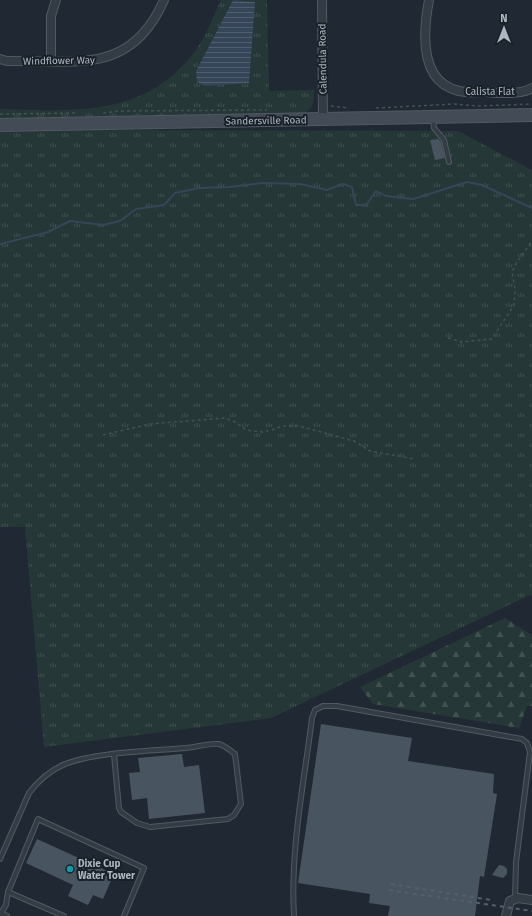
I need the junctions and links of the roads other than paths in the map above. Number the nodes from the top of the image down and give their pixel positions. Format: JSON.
{"nodes":[{"id":1,"x":56,"y":0,"type":"edge"},
{"id":2,"x":164,"y":0,"type":"edge"},
{"id":3,"x":322,"y":0,"type":"edge"},
{"id":4,"x":429,"y":0,"type":"edge"},
{"id":5,"x":0,"y":59,"type":"edge"},
{"id":6,"x":51,"y":60,"type":"junction"},
{"id":7,"x":532,"y":88,"type":"edge"},
{"id":8,"x":532,"y":115,"type":"edge"},
{"id":9,"x":432,"y":116,"type":"junction"},
{"id":10,"x":323,"y":119,"type":"junction"},
{"id":11,"x":0,"y":125,"type":"edge"},
{"id":12,"x":449,"y":162,"type":"dead end"},
{"id":13,"x":114,"y":755,"type":"junction"},
{"id":14,"x":0,"y":859,"type":"edge"},
{"id":15,"x":8,"y":892,"type":"junction"},
{"id":16,"x":515,"y":898,"type":"junction"},
{"id":17,"x":532,"y":900,"type":"edge"},
{"id":18,"x":507,"y":912,"type":"edge"},
{"id":19,"x":1,"y":914,"type":"edge"},
{"id":20,"x":7,"y":916,"type":"edge"},
{"id":21,"x":64,"y":916,"type":"edge"},
{"id":22,"x":124,"y":916,"type":"edge"},
{"id":23,"x":294,"y":916,"type":"edge"}],
"edges":[{"from":1,"to":6,"type":"street"},
{"from":2,"to":6,"type":"street","name":"Windflower Way"},
{"from":3,"to":10,"type":"street","name":"Calendula Road"},
{"from":4,"to":7,"type":"street","name":"Calista Flat"},
{"from":5,"to":6,"type":"street","name":"Windflower Way"},
{"from":8,"to":9,"type":"street","name":"Sandersville Road"},
{"from":9,"to":10,"type":"street","name":"Sandersville Road"},
{"from":9,"to":12,"type":"lane"},
{"from":10,"to":11,"type":"street","name":"Sandersville Road"},
{"from":13,"to":13,"type":"lane"},
{"from":13,"to":14,"type":"lane"},
{"from":15,"to":19,"type":"lane"},
{"from":15,"to":21,"type":"lane"},
{"from":15,"to":22,"type":"lane"},
{"from":16,"to":17,"type":"street"},
{"from":16,"to":18,"type":"street"},
{"from":16,"to":23,"type":"lane"},
{"from":19,"to":20,"type":"lane"}]}
